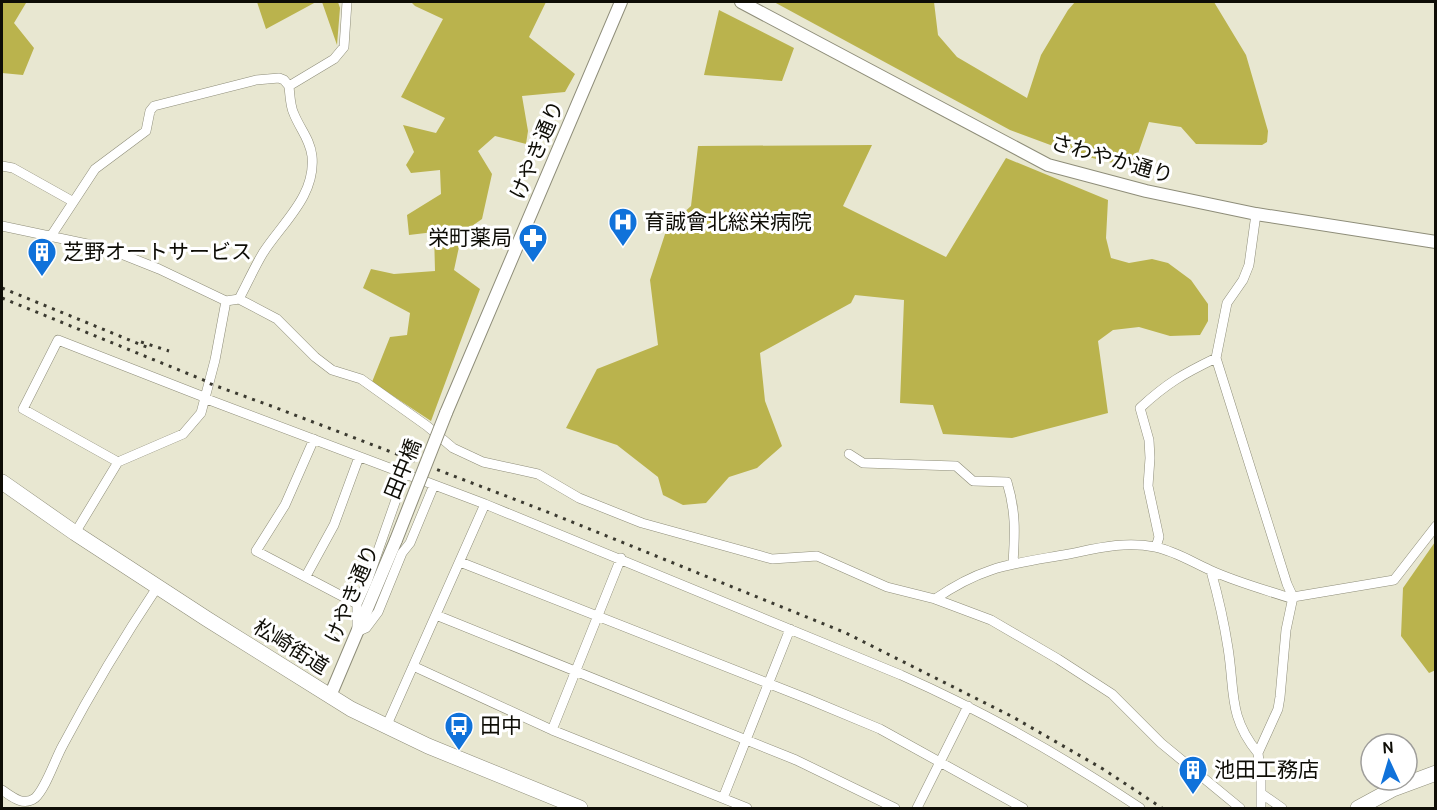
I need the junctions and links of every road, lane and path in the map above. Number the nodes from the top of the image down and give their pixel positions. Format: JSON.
{"nodes":[{"id":1,"x":346,"y":2,"type":"edge"},
{"id":2,"x":621,"y":2,"type":"edge"},
{"id":3,"x":741,"y":2,"type":"edge"},
{"id":4,"x":289,"y":86,"type":"junction"},
{"id":5,"x":2,"y":166,"type":"edge"},
{"id":6,"x":72,"y":201,"type":"junction"},
{"id":7,"x":1256,"y":214,"type":"junction"},
{"id":8,"x":2,"y":226,"type":"edge"},
{"id":9,"x":51,"y":236,"type":"junction"},
{"id":10,"x":1436,"y":242,"type":"edge"},
{"id":11,"x":238,"y":298,"type":"junction"},
{"id":12,"x":226,"y":301,"type":"junction"},
{"id":13,"x":1216,"y":358,"type":"junction"},
{"id":14,"x":204,"y":398,"type":"junction"},
{"id":15,"x":446,"y":413,"type":"joint"},
{"id":16,"x":314,"y":439,"type":"junction"},
{"id":17,"x":849,"y":454,"type":"dead end"},
{"id":18,"x":359,"y":457,"type":"junction"},
{"id":19,"x":118,"y":462,"type":"junction"},
{"id":20,"x":405,"y":474,"type":"junction"},
{"id":21,"x":2,"y":482,"type":"edge"},
{"id":22,"x":434,"y":485,"type":"junction"},
{"id":23,"x":485,"y":504,"type":"junction"},
{"id":24,"x":1436,"y":526,"type":"edge"},
{"id":25,"x":75,"y":533,"type":"junction"},
{"id":26,"x":396,"y":540,"type":"joint"},
{"id":27,"x":1156,"y":547,"type":"junction"},
{"id":28,"x":621,"y":558,"type":"junction"},
{"id":29,"x":460,"y":561,"type":"junction"},
{"id":30,"x":1013,"y":563,"type":"junction"},
{"id":31,"x":1211,"y":571,"type":"junction"},
{"id":32,"x":306,"y":576,"type":"junction"},
{"id":33,"x":158,"y":586,"type":"junction"},
{"id":34,"x":935,"y":598,"type":"junction"},
{"id":35,"x":1293,"y":598,"type":"junction"},
{"id":36,"x":357,"y":604,"type":"junction"},
{"id":37,"x":436,"y":615,"type":"junction"},
{"id":38,"x":597,"y":617,"type":"junction"},
{"id":39,"x":790,"y":629,"type":"junction"},
{"id":40,"x":357,"y":632,"type":"junction"},
{"id":41,"x":413,"y":666,"type":"junction"},
{"id":42,"x":575,"y":672,"type":"junction"},
{"id":43,"x":769,"y":684,"type":"junction"},
{"id":44,"x":330,"y":696,"type":"junction"},
{"id":45,"x":968,"y":706,"type":"junction"},
{"id":46,"x":386,"y":727,"type":"junction"},
{"id":47,"x":552,"y":730,"type":"junction"},
{"id":48,"x":747,"y":741,"type":"junction"},
{"id":49,"x":1258,"y":753,"type":"junction"},
{"id":50,"x":940,"y":762,"type":"junction"},
{"id":51,"x":1436,"y":773,"type":"edge"},
{"id":52,"x":2,"y":790,"type":"edge"},
{"id":53,"x":1262,"y":794,"type":"junction"},
{"id":54,"x":723,"y":798,"type":"junction"},
{"id":55,"x":1130,"y":806,"type":"edge"},
{"id":56,"x":580,"y":808,"type":"edge"},
{"id":57,"x":747,"y":808,"type":"edge"},
{"id":58,"x":895,"y":808,"type":"edge"},
{"id":59,"x":917,"y":808,"type":"edge"},
{"id":60,"x":1023,"y":808,"type":"edge"},
{"id":61,"x":1140,"y":808,"type":"edge"},
{"id":62,"x":1240,"y":808,"type":"edge"},
{"id":63,"x":1261,"y":808,"type":"edge"},
{"id":64,"x":1282,"y":808,"type":"edge"},
{"id":65,"x":1358,"y":808,"type":"edge"}],
"edges":[{"from":1,"to":4,"type":"street"},
{"from":2,"to":15,"type":"street","name":"けやき通り"},
{"from":3,"to":7,"type":"street","name":"さわやか通り"},
{"from":4,"to":6,"type":"street"},
{"from":4,"to":11,"type":"street"},
{"from":5,"to":6,"type":"street"},
{"from":6,"to":9,"type":"street"},
{"from":7,"to":10,"type":"street","name":"さわやか通り"},
{"from":7,"to":13,"type":"street"},
{"from":8,"to":9,"type":"street"},
{"from":9,"to":12,"type":"street"},
{"from":11,"to":12,"type":"street"},
{"from":11,"to":34,"type":"street"},
{"from":12,"to":14,"type":"street"},
{"from":13,"to":27,"type":"street"},
{"from":13,"to":35,"type":"street"},
{"from":14,"to":16,"type":"street"},
{"from":14,"to":19,"type":"street"},
{"from":14,"to":19,"type":"street"},
{"from":15,"to":26,"type":"street","name":"田中橋","bridge":true},
{"from":16,"to":18,"type":"street"},
{"from":16,"to":32,"type":"street"},
{"from":17,"to":30,"type":"street"},
{"from":18,"to":20,"type":"street"},
{"from":18,"to":32,"type":"street"},
{"from":19,"to":25,"type":"street"},
{"from":20,"to":22,"type":"street"},
{"from":20,"to":36,"type":"street"},
{"from":21,"to":25,"type":"main road","name":"松崎街道"},
{"from":22,"to":23,"type":"street"},
{"from":22,"to":40,"type":"street"},
{"from":23,"to":28,"type":"street"},
{"from":23,"to":29,"type":"street"},
{"from":24,"to":35,"type":"street"},
{"from":25,"to":33,"type":"main road","name":"松崎街道"},
{"from":26,"to":40,"type":"street","name":"けやき通り"},
{"from":27,"to":30,"type":"street"},
{"from":27,"to":31,"type":"street"},
{"from":28,"to":38,"type":"street"},
{"from":28,"to":39,"type":"street"},
{"from":29,"to":37,"type":"street"},
{"from":29,"to":38,"type":"street"},
{"from":30,"to":34,"type":"street"},
{"from":31,"to":35,"type":"street"},
{"from":31,"to":49,"type":"street"},
{"from":32,"to":36,"type":"street"},
{"from":33,"to":44,"type":"main road","name":"松崎街道"},
{"from":33,"to":52,"type":"street"},
{"from":34,"to":62,"type":"street"},
{"from":35,"to":49,"type":"street"},
{"from":36,"to":40,"type":"street"},
{"from":37,"to":41,"type":"street"},
{"from":37,"to":42,"type":"street"},
{"from":38,"to":42,"type":"street"},
{"from":38,"to":43,"type":"street"},
{"from":39,"to":43,"type":"street"},
{"from":39,"to":45,"type":"street"},
{"from":40,"to":44,"type":"street","name":"けやき通り"},
{"from":41,"to":46,"type":"street"},
{"from":41,"to":47,"type":"street"},
{"from":42,"to":47,"type":"street"},
{"from":42,"to":48,"type":"street"},
{"from":43,"to":48,"type":"street"},
{"from":43,"to":50,"type":"street"},
{"from":44,"to":46,"type":"main road","name":"松崎街道"},
{"from":45,"to":50,"type":"street"},
{"from":45,"to":55,"type":"street"},
{"from":46,"to":56,"type":"main road","name":"松崎街道"},
{"from":47,"to":54,"type":"street"},
{"from":48,"to":54,"type":"street"},
{"from":48,"to":58,"type":"street"},
{"from":49,"to":53,"type":"street"},
{"from":50,"to":59,"type":"street"},
{"from":50,"to":60,"type":"street"},
{"from":51,"to":65,"type":"main road"},
{"from":53,"to":63,"type":"street"},
{"from":53,"to":64,"type":"street"},
{"from":54,"to":57,"type":"street"},
{"from":55,"to":61,"type":"street"}]}
